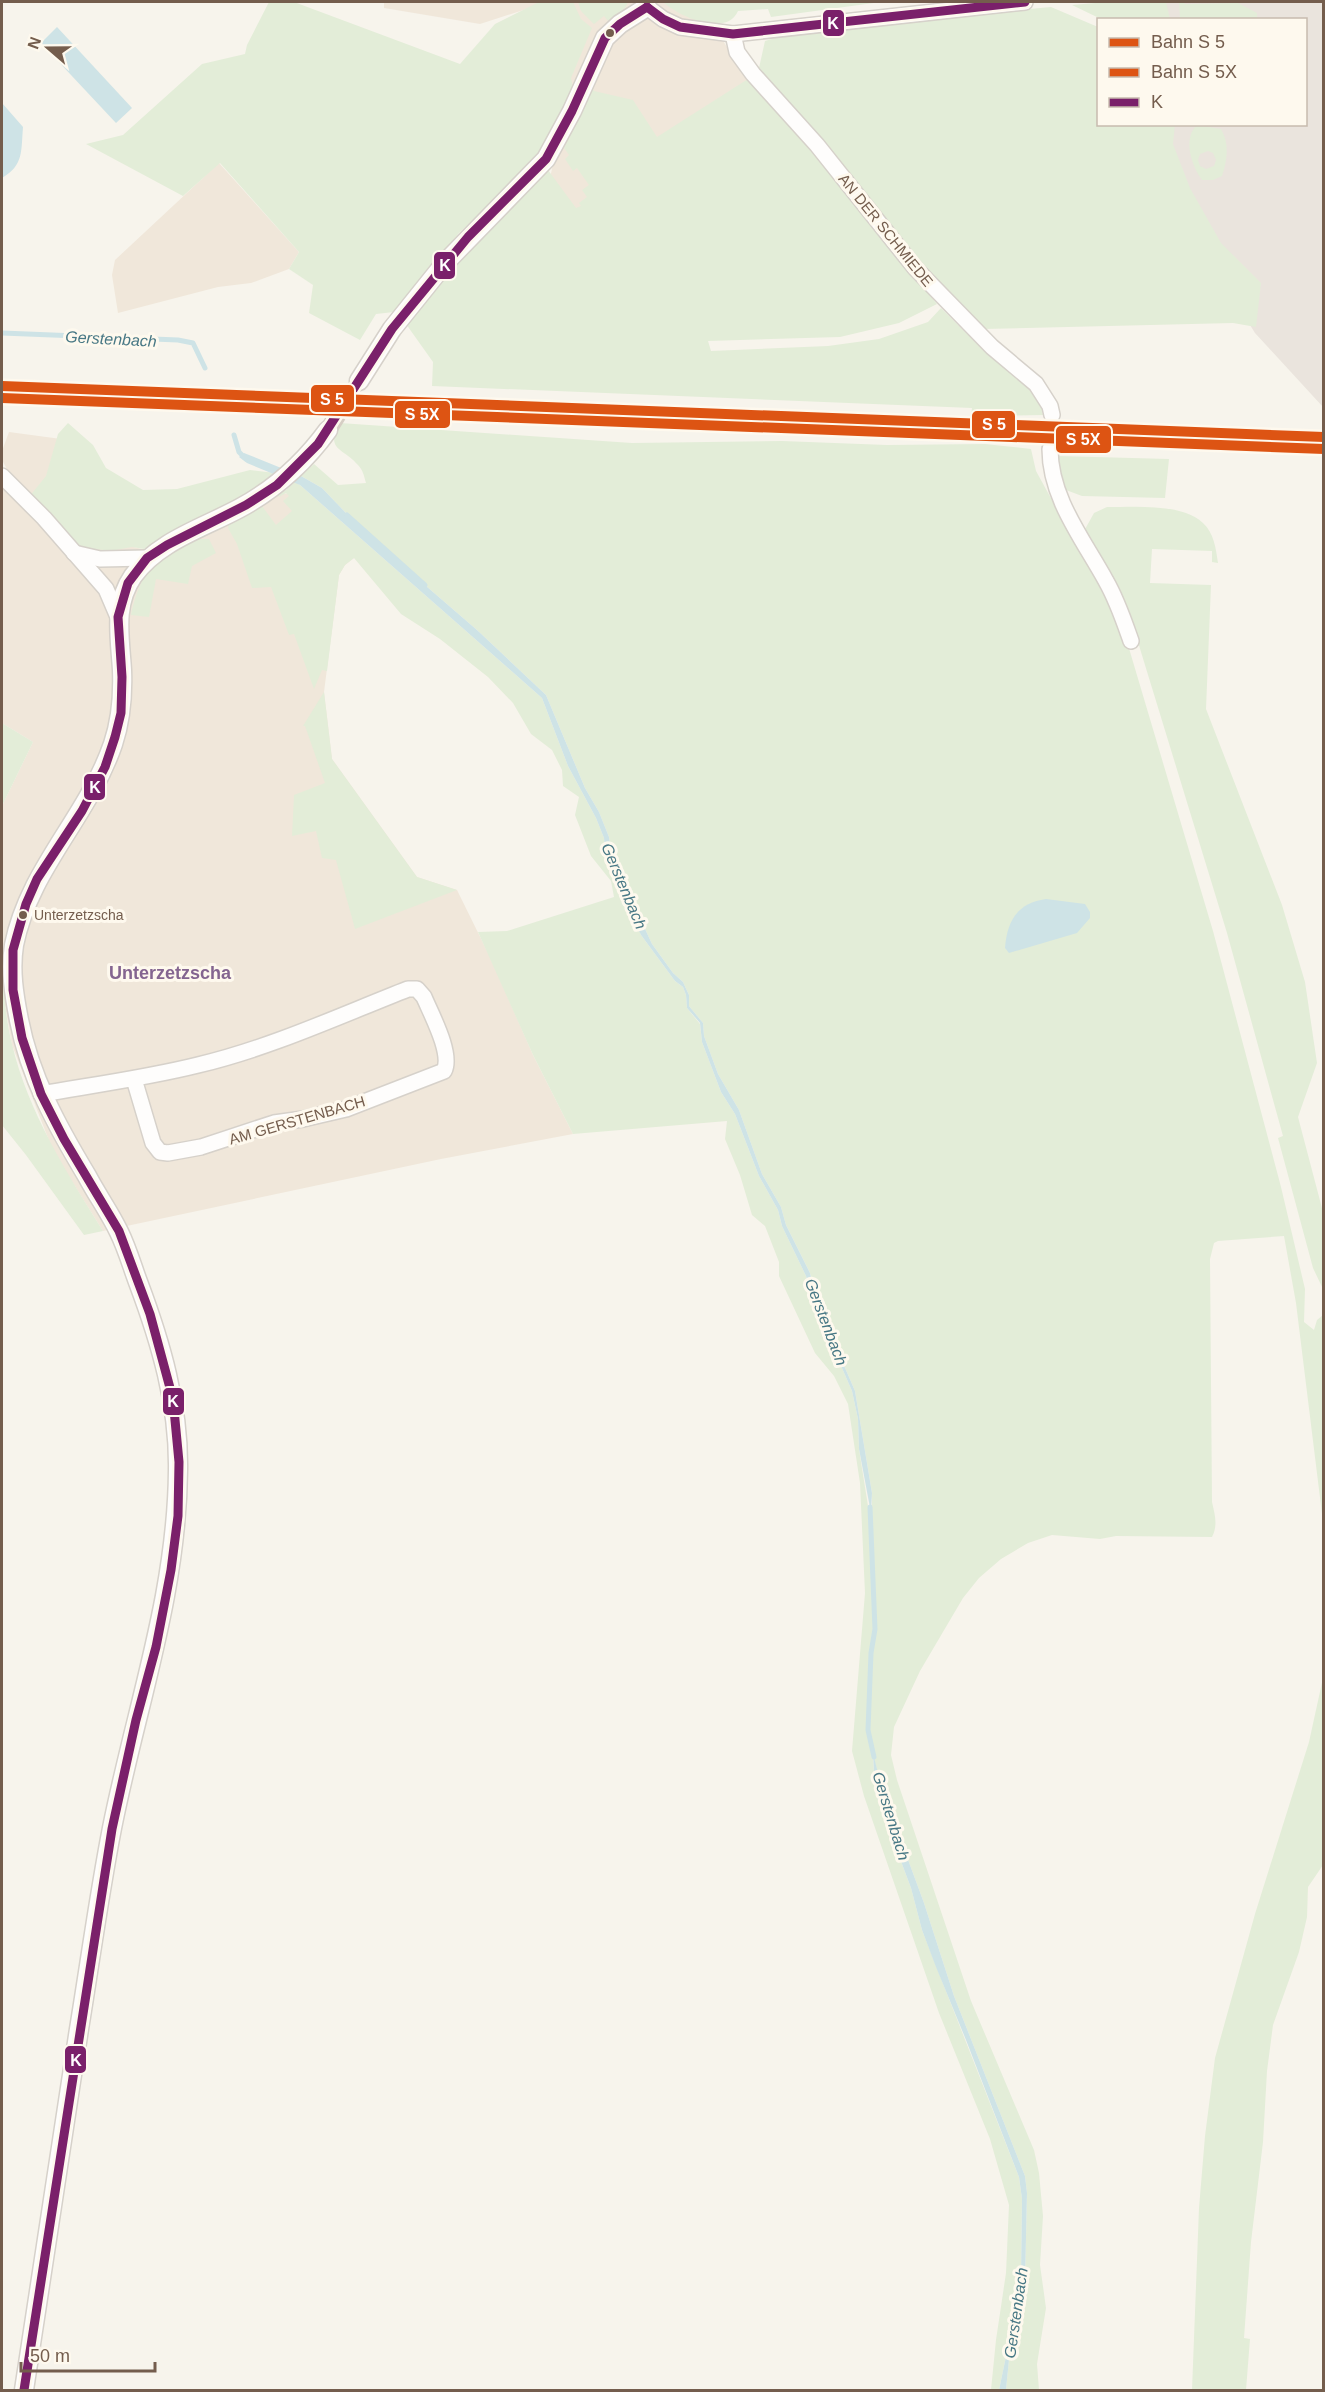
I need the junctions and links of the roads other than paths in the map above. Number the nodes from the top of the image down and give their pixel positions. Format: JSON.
{"nodes":[{"id":1,"x":1025,"y":2,"type":"edge"},
{"id":2,"x":646,"y":4,"type":"edge"},
{"id":3,"x":733,"y":34,"type":"junction"},
{"id":4,"x":359,"y":381,"type":"tunnel mouth"},
{"id":5,"x":1052,"y":415,"type":"tunnel mouth"},
{"id":6,"x":328,"y":430,"type":"tunnel mouth"},
{"id":7,"x":1050,"y":449,"type":"tunnel mouth"},
{"id":8,"x":2,"y":476,"type":"edge"},
{"id":9,"x":74,"y":553,"type":"junction"},
{"id":10,"x":147,"y":558,"type":"junction"},
{"id":11,"x":118,"y":617,"type":"junction"},
{"id":12,"x":1131,"y":641,"type":"dead end"},
{"id":13,"x":134,"y":1079,"type":"junction"},
{"id":14,"x":41,"y":1094,"type":"junction"},
{"id":15,"x":24,"y":2391,"type":"edge"}],
"edges":[{"from":1,"to":3,"type":"street"},
{"from":2,"to":3,"type":"street"},
{"from":2,"to":4,"type":"street"},
{"from":3,"to":5,"type":"street","name":"AN DER SCHMIEDE"},
{"from":6,"to":10,"type":"street"},
{"from":7,"to":12,"type":"street"},
{"from":8,"to":9,"type":"street"},
{"from":9,"to":10,"type":"street"},
{"from":9,"to":11,"type":"street"},
{"from":10,"to":11,"type":"street"},
{"from":11,"to":14,"type":"street"},
{"from":13,"to":13,"type":"street","name":"AM GERSTENBACH"},
{"from":13,"to":14,"type":"street","name":"AM GERSTENBACH"},
{"from":14,"to":15,"type":"street"}]}
